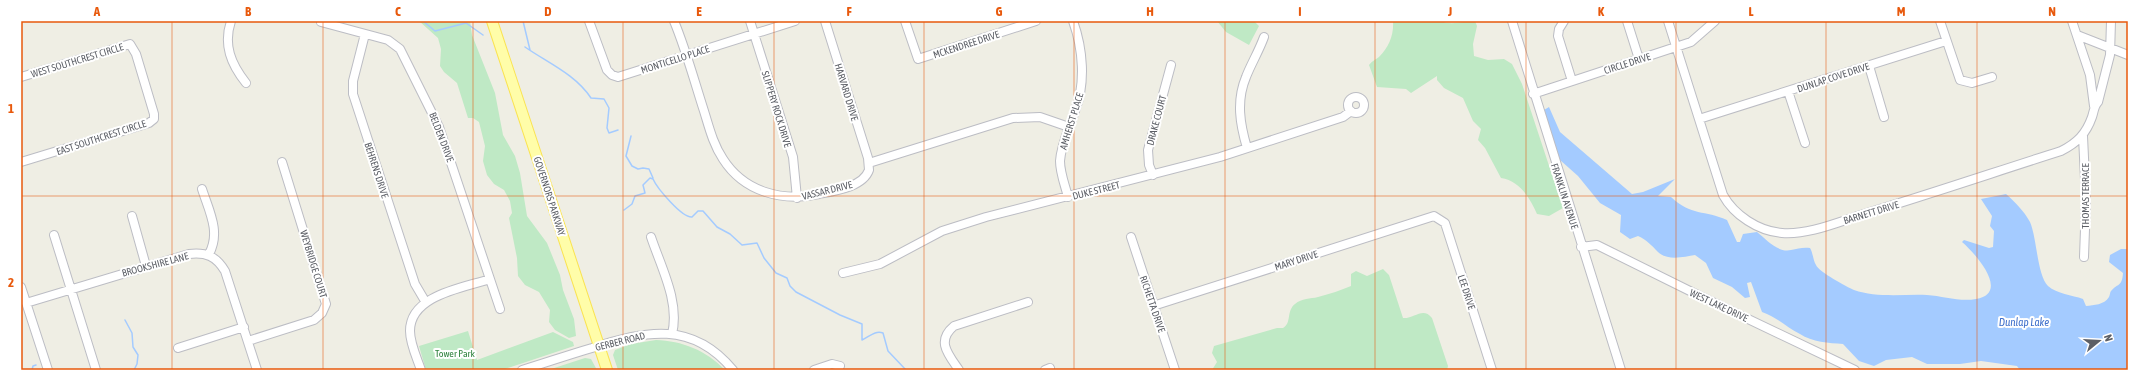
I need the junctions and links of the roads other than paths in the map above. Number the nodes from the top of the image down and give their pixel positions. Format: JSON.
{"nodes":[{"id":1,"x":231,"y":21,"type":"edge"},
{"id":2,"x":492,"y":21,"type":"edge"},
{"id":3,"x":589,"y":21,"type":"edge"},
{"id":4,"x":674,"y":21,"type":"edge"},
{"id":5,"x":750,"y":21,"type":"edge"},
{"id":6,"x":795,"y":21,"type":"edge"},
{"id":7,"x":825,"y":21,"type":"edge"},
{"id":8,"x":905,"y":21,"type":"edge"},
{"id":9,"x":1036,"y":21,"type":"edge"},
{"id":10,"x":1073,"y":21,"type":"edge"},
{"id":11,"x":1512,"y":21,"type":"edge"},
{"id":12,"x":1564,"y":21,"type":"edge"},
{"id":13,"x":1627,"y":21,"type":"edge"},
{"id":14,"x":1668,"y":21,"type":"edge"},
{"id":15,"x":1715,"y":21,"type":"edge"},
{"id":16,"x":1940,"y":21,"type":"edge"},
{"id":17,"x":2072,"y":21,"type":"edge"},
{"id":18,"x":2111,"y":21,"type":"edge"},
{"id":19,"x":321,"y":22,"type":"edge"},
{"id":20,"x":365,"y":34,"type":"junction"},
{"id":21,"x":754,"y":34,"type":"junction"},
{"id":22,"x":2077,"y":35,"type":"junction"},
{"id":23,"x":1264,"y":38,"type":"dead end"},
{"id":24,"x":1946,"y":41,"type":"junction"},
{"id":25,"x":132,"y":46,"type":"joint"},
{"id":26,"x":1676,"y":47,"type":"junction"},
{"id":27,"x":2110,"y":48,"type":"junction"},
{"id":28,"x":687,"y":55,"type":"junction"},
{"id":29,"x":2128,"y":55,"type":"edge"},
{"id":30,"x":1639,"y":59,"type":"junction"},
{"id":31,"x":1171,"y":65,"type":"dead end"},
{"id":32,"x":1869,"y":66,"type":"junction"},
{"id":33,"x":21,"y":77,"type":"edge"},
{"id":34,"x":1992,"y":77,"type":"dead end"},
{"id":35,"x":1572,"y":81,"type":"junction"},
{"id":36,"x":246,"y":83,"type":"dead end"},
{"id":37,"x":1788,"y":91,"type":"junction"},
{"id":38,"x":1533,"y":94,"type":"junction"},
{"id":39,"x":2094,"y":106,"type":"junction"},
{"id":40,"x":1351,"y":110,"type":"dead end"},
{"id":41,"x":1884,"y":118,"type":"dead end"},
{"id":42,"x":1699,"y":119,"type":"junction"},
{"id":43,"x":1069,"y":127,"type":"junction"},
{"id":44,"x":2083,"y":136,"type":"junction"},
{"id":45,"x":1805,"y":143,"type":"dead end"},
{"id":46,"x":1247,"y":148,"type":"junction"},
{"id":47,"x":21,"y":162,"type":"edge"},
{"id":48,"x":282,"y":162,"type":"dead end"},
{"id":49,"x":869,"y":163,"type":"junction"},
{"id":50,"x":1153,"y":175,"type":"junction"},
{"id":51,"x":202,"y":189,"type":"dead end"},
{"id":52,"x":1068,"y":197,"type":"junction"},
{"id":53,"x":797,"y":198,"type":"junction"},
{"id":54,"x":132,"y":216,"type":"dead end"},
{"id":55,"x":1439,"y":217,"type":"joint"},
{"id":56,"x":54,"y":235,"type":"dead end"},
{"id":57,"x":651,"y":237,"type":"dead end"},
{"id":58,"x":1131,"y":237,"type":"dead end"},
{"id":59,"x":1582,"y":247,"type":"junction"},
{"id":60,"x":209,"y":254,"type":"junction"},
{"id":61,"x":2084,"y":257,"type":"dead end"},
{"id":62,"x":146,"y":266,"type":"junction"},
{"id":63,"x":843,"y":273,"type":"dead end"},
{"id":64,"x":490,"y":279,"type":"junction"},
{"id":65,"x":21,"y":287,"type":"edge"},
{"id":66,"x":71,"y":289,"type":"junction"},
{"id":67,"x":425,"y":301,"type":"junction"},
{"id":68,"x":1028,"y":302,"type":"dead end"},
{"id":69,"x":26,"y":303,"type":"junction"},
{"id":70,"x":1153,"y":306,"type":"junction"},
{"id":71,"x":500,"y":309,"type":"dead end"},
{"id":72,"x":244,"y":327,"type":"junction"},
{"id":73,"x":672,"y":334,"type":"junction"},
{"id":74,"x":248,"y":341,"type":"junction"},
{"id":75,"x":599,"y":346,"type":"junction"},
{"id":76,"x":178,"y":348,"type":"dead end"},
{"id":77,"x":840,"y":366,"type":"dead end"},
{"id":78,"x":48,"y":370,"type":"edge"},
{"id":79,"x":96,"y":370,"type":"edge"},
{"id":80,"x":257,"y":370,"type":"edge"},
{"id":81,"x":421,"y":370,"type":"edge"},
{"id":82,"x":522,"y":370,"type":"edge"},
{"id":83,"x":607,"y":370,"type":"edge"},
{"id":84,"x":733,"y":370,"type":"edge"},
{"id":85,"x":814,"y":370,"type":"edge"},
{"id":86,"x":959,"y":370,"type":"edge"},
{"id":87,"x":1175,"y":370,"type":"edge"},
{"id":88,"x":1492,"y":370,"type":"edge"},
{"id":89,"x":1621,"y":370,"type":"edge"},
{"id":90,"x":1856,"y":370,"type":"edge"}],
"edges":[{"from":1,"to":36,"type":"street"},
{"from":2,"to":75,"type":"main road","name":"GOVERNORS PARKWAY"},
{"from":3,"to":28,"type":"street","name":"MONTICELLO PLACE"},
{"from":4,"to":28,"type":"street","name":"VASSAR DRIVE"},
{"from":5,"to":21,"type":"street","name":"SLIPPERY ROCK DRIVE"},
{"from":6,"to":21,"type":"street","name":"MONTICELLO PLACE"},
{"from":7,"to":49,"type":"street","name":"HARVARD DRIVE"},
{"from":8,"to":9,"type":"street","name":"MCKENDREE DRIVE"},
{"from":10,"to":43,"type":"street","name":"AMHERST PLACE"},
{"from":11,"to":38,"type":"street","name":"FRANKLIN AVENUE"},
{"from":12,"to":35,"type":"street"},
{"from":13,"to":30,"type":"street"},
{"from":14,"to":26,"type":"street","name":"BARNETT DRIVE"},
{"from":15,"to":26,"type":"street","name":"CIRCLE DRIVE"},
{"from":16,"to":24,"type":"street"},
{"from":17,"to":22,"type":"street"},
{"from":18,"to":27,"type":"street"},
{"from":19,"to":20,"type":"street","name":"BELDEN DRIVE"},
{"from":20,"to":64,"type":"street","name":"BELDEN DRIVE"},
{"from":20,"to":67,"type":"street","name":"BEHRENS DRIVE"},
{"from":21,"to":28,"type":"street","name":"MONTICELLO PLACE"},
{"from":21,"to":53,"type":"street","name":"SLIPPERY ROCK DRIVE"},
{"from":22,"to":27,"type":"street"},
{"from":22,"to":39,"type":"street"},
{"from":23,"to":46,"type":"street"},
{"from":24,"to":32,"type":"street","name":"DUNLAP COVE DRIVE"},
{"from":24,"to":34,"type":"street"},
{"from":25,"to":33,"type":"street","name":"WEST SOUTHCREST CIRCLE"},
{"from":25,"to":47,"type":"street","name":"EAST SOUTHCREST CIRCLE"},
{"from":26,"to":30,"type":"street","name":"CIRCLE DRIVE"},
{"from":26,"to":42,"type":"street","name":"BARNETT DRIVE"},
{"from":27,"to":29,"type":"street"},
{"from":27,"to":39,"type":"street"},
{"from":28,"to":53,"type":"street","name":"VASSAR DRIVE"},
{"from":30,"to":35,"type":"street","name":"CIRCLE DRIVE"},
{"from":31,"to":50,"type":"street","name":"DRAKE COURT"},
{"from":32,"to":37,"type":"street","name":"DUNLAP COVE DRIVE"},
{"from":32,"to":41,"type":"street"},
{"from":35,"to":38,"type":"street","name":"CIRCLE DRIVE"},
{"from":37,"to":42,"type":"street","name":"DUNLAP COVE DRIVE"},
{"from":37,"to":45,"type":"street"},
{"from":38,"to":59,"type":"street","name":"FRANKLIN AVENUE"},
{"from":39,"to":44,"type":"street"},
{"from":40,"to":46,"type":"street","name":"DUKE STREET"},
{"from":42,"to":44,"type":"street","name":"BARNETT DRIVE"},
{"from":43,"to":49,"type":"street"},
{"from":43,"to":52,"type":"street","name":"AMHERST PLACE"},
{"from":44,"to":61,"type":"street","name":"THOMAS TERRACE"},
{"from":46,"to":50,"type":"street","name":"DUKE STREET"},
{"from":48,"to":74,"type":"street","name":"WEYBRIDGE COURT"},
{"from":49,"to":53,"type":"street","name":"VASSAR DRIVE"},
{"from":50,"to":52,"type":"street","name":"DUKE STREET"},
{"from":51,"to":60,"type":"street"},
{"from":52,"to":63,"type":"street","name":"DUKE STREET"},
{"from":54,"to":62,"type":"street"},
{"from":55,"to":70,"type":"street","name":"MARY DRIVE"},
{"from":55,"to":88,"type":"street","name":"LEE DRIVE"},
{"from":56,"to":66,"type":"street"},
{"from":57,"to":73,"type":"street"},
{"from":58,"to":70,"type":"street","name":"RICHETTA DRIVE"},
{"from":59,"to":89,"type":"street","name":"FRANKLIN AVENUE"},
{"from":59,"to":90,"type":"street","name":"WEST LAKE DRIVE"},
{"from":60,"to":62,"type":"street","name":"BROOKSHIRE LANE"},
{"from":60,"to":72,"type":"street"},
{"from":62,"to":66,"type":"street","name":"BROOKSHIRE LANE"},
{"from":64,"to":67,"type":"street"},
{"from":64,"to":71,"type":"street","name":"BELDEN DRIVE"},
{"from":65,"to":69,"type":"street"},
{"from":66,"to":69,"type":"street","name":"BROOKSHIRE LANE"},
{"from":66,"to":79,"type":"street"},
{"from":67,"to":81,"type":"street"},
{"from":68,"to":86,"type":"street"},
{"from":69,"to":78,"type":"street"},
{"from":70,"to":87,"type":"street","name":"RICHETTA DRIVE"},
{"from":72,"to":74,"type":"street"},
{"from":72,"to":76,"type":"street"},
{"from":73,"to":75,"type":"street","name":"GERBER ROAD"},
{"from":73,"to":84,"type":"street","name":"GERBER ROAD"},
{"from":74,"to":80,"type":"street"},
{"from":75,"to":82,"type":"street","name":"GERBER ROAD"},
{"from":75,"to":83,"type":"main road","name":"GOVERNORS PARKWAY"},
{"from":77,"to":85,"type":"street"}]}
